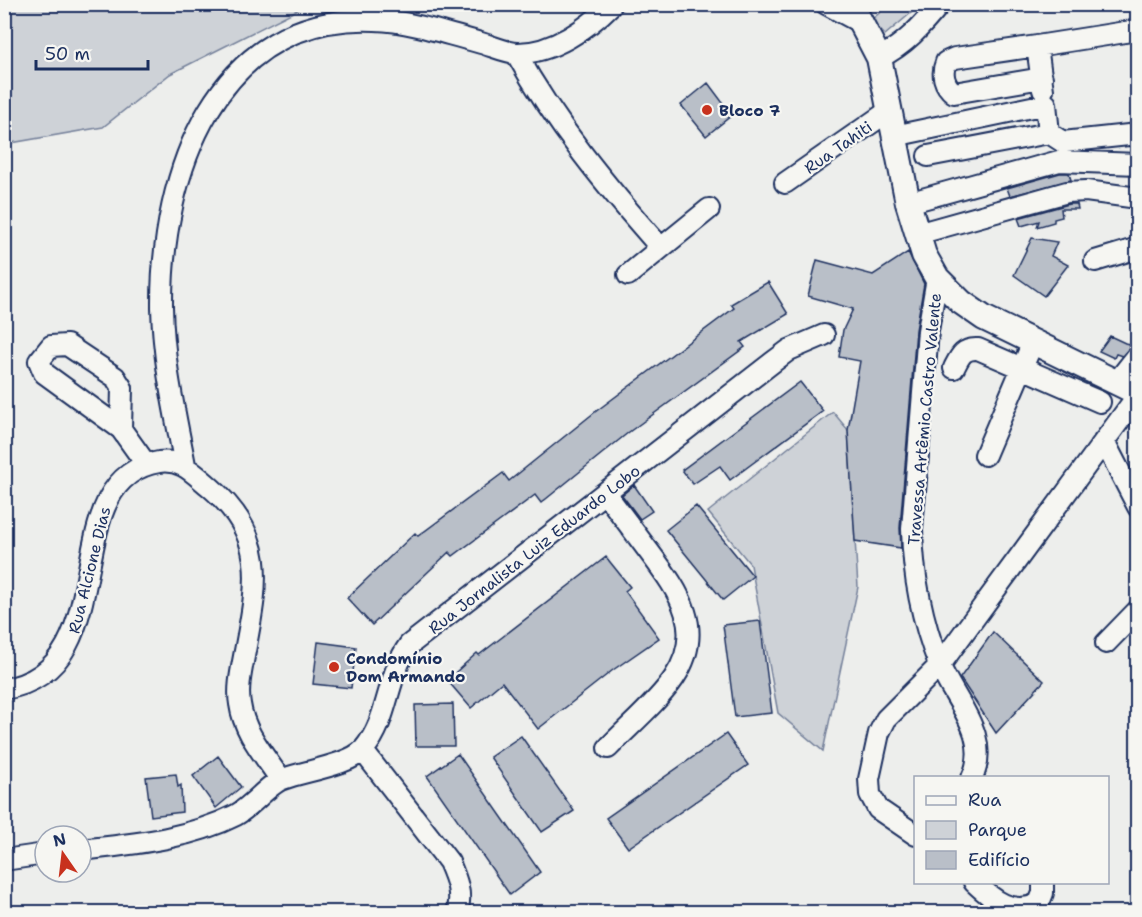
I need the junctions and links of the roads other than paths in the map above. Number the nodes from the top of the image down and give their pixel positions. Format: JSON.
{"nodes":[{"id":1,"x":612,"y":4,"type":"edge"},
{"id":2,"x":826,"y":4,"type":"edge"},
{"id":3,"x":940,"y":4,"type":"edge"},
{"id":4,"x":857,"y":14,"type":"edge"},
{"id":5,"x":1137,"y":30,"type":"edge"},
{"id":6,"x":1037,"y":46,"type":"junction"},
{"id":7,"x":516,"y":52,"type":"junction"},
{"id":8,"x":879,"y":58,"type":"junction"},
{"id":9,"x":1042,"y":78,"type":"junction"},
{"id":10,"x":1046,"y":104,"type":"junction"},
{"id":11,"x":890,"y":110,"type":"junction"},
{"id":12,"x":1049,"y":133,"type":"junction"},
{"id":13,"x":1137,"y":134,"type":"edge"},
{"id":14,"x":894,"y":136,"type":"junction"},
{"id":15,"x":928,"y":156,"type":"dead end"},
{"id":16,"x":1137,"y":164,"type":"edge"},
{"id":17,"x":785,"y":183,"type":"dead end"},
{"id":18,"x":1137,"y":198,"type":"edge"},
{"id":19,"x":909,"y":203,"type":"junction"},
{"id":20,"x":709,"y":209,"type":"dead end"},
{"id":21,"x":917,"y":234,"type":"junction"},
{"id":22,"x":661,"y":248,"type":"junction"},
{"id":23,"x":1137,"y":248,"type":"edge"},
{"id":24,"x":1095,"y":261,"type":"dead end"},
{"id":25,"x":628,"y":275,"type":"dead end"},
{"id":26,"x":937,"y":278,"type":"junction"},
{"id":27,"x":824,"y":335,"type":"dead end"},
{"id":28,"x":1033,"y":342,"type":"junction"},
{"id":29,"x":1137,"y":355,"type":"edge"},
{"id":30,"x":954,"y":368,"type":"dead end"},
{"id":31,"x":1022,"y":368,"type":"junction"},
{"id":32,"x":1130,"y":390,"type":"edge"},
{"id":33,"x":1100,"y":402,"type":"dead end"},
{"id":34,"x":121,"y":429,"type":"junction"},
{"id":35,"x":1104,"y":441,"type":"junction"},
{"id":36,"x":985,"y":454,"type":"dead end"},
{"id":37,"x":146,"y":464,"type":"junction"},
{"id":38,"x":185,"y":465,"type":"junction"},
{"id":39,"x":606,"y":494,"type":"junction"},
{"id":40,"x":1137,"y":507,"type":"edge"},
{"id":41,"x":1137,"y":610,"type":"edge"},
{"id":42,"x":1107,"y":643,"type":"dead end"},
{"id":43,"x":940,"y":665,"type":"junction"},
{"id":44,"x":4,"y":689,"type":"edge"},
{"id":45,"x":608,"y":748,"type":"dead end"},
{"id":46,"x":363,"y":751,"type":"junction"},
{"id":47,"x":972,"y":776,"type":"edge"},
{"id":48,"x":280,"y":779,"type":"junction"},
{"id":49,"x":914,"y":834,"type":"edge"},
{"id":50,"x":93,"y":848,"type":"edge"},
{"id":51,"x":33,"y":856,"type":"edge"},
{"id":52,"x":4,"y":860,"type":"edge"},
{"id":53,"x":976,"y":884,"type":"edge"},
{"id":54,"x":1043,"y":884,"type":"edge"},
{"id":55,"x":457,"y":912,"type":"edge"}],
"edges":[{"from":1,"to":7,"type":"street"},
{"from":2,"to":4,"type":"street"},
{"from":3,"to":8,"type":"street"},
{"from":4,"to":8,"type":"main road"},
{"from":5,"to":6,"type":"street"},
{"from":6,"to":9,"type":"street"},
{"from":6,"to":9,"type":"street"},
{"from":7,"to":22,"type":"street"},
{"from":7,"to":38,"type":"street"},
{"from":8,"to":11,"type":"main road"},
{"from":9,"to":10,"type":"street"},
{"from":10,"to":12,"type":"street"},
{"from":10,"to":14,"type":"street"},
{"from":11,"to":14,"type":"main road"},
{"from":11,"to":17,"type":"street","name":"Rua Tahiti"},
{"from":12,"to":13,"type":"street"},
{"from":12,"to":15,"type":"street"},
{"from":14,"to":19,"type":"main road"},
{"from":16,"to":19,"type":"street"},
{"from":18,"to":21,"type":"street"},
{"from":19,"to":21,"type":"main road"},
{"from":20,"to":22,"type":"street"},
{"from":21,"to":26,"type":"main road"},
{"from":22,"to":25,"type":"street"},
{"from":23,"to":24,"type":"street"},
{"from":26,"to":28,"type":"main road"},
{"from":26,"to":43,"type":"street","name":"Travessa Artêmio Castro Valente"},
{"from":27,"to":39,"type":"street","name":"Rua Jornalista Luiz Eduardo Lobo"},
{"from":28,"to":31,"type":"street"},
{"from":28,"to":32,"type":"main road"},
{"from":29,"to":32,"type":"street"},
{"from":30,"to":31,"type":"street"},
{"from":31,"to":33,"type":"street"},
{"from":31,"to":36,"type":"street"},
{"from":32,"to":35,"type":"street"},
{"from":34,"to":34,"type":"street"},
{"from":34,"to":37,"type":"street"},
{"from":35,"to":40,"type":"street"},
{"from":35,"to":43,"type":"street"},
{"from":37,"to":38,"type":"street"},
{"from":37,"to":44,"type":"street","name":"Rua Alcione Dias"},
{"from":38,"to":48,"type":"street"},
{"from":39,"to":45,"type":"street"},
{"from":39,"to":46,"type":"street","name":"Rua Jornalista Luiz Eduardo Lobo"},
{"from":41,"to":42,"type":"street"},
{"from":43,"to":47,"type":"street","name":"Travessa Artêmio Castro Valente"},
{"from":43,"to":49,"type":"street"},
{"from":46,"to":48,"type":"street"},
{"from":46,"to":55,"type":"street"},
{"from":48,"to":50,"type":"street"},
{"from":51,"to":52,"type":"street"},
{"from":53,"to":54,"type":"street"}]}
